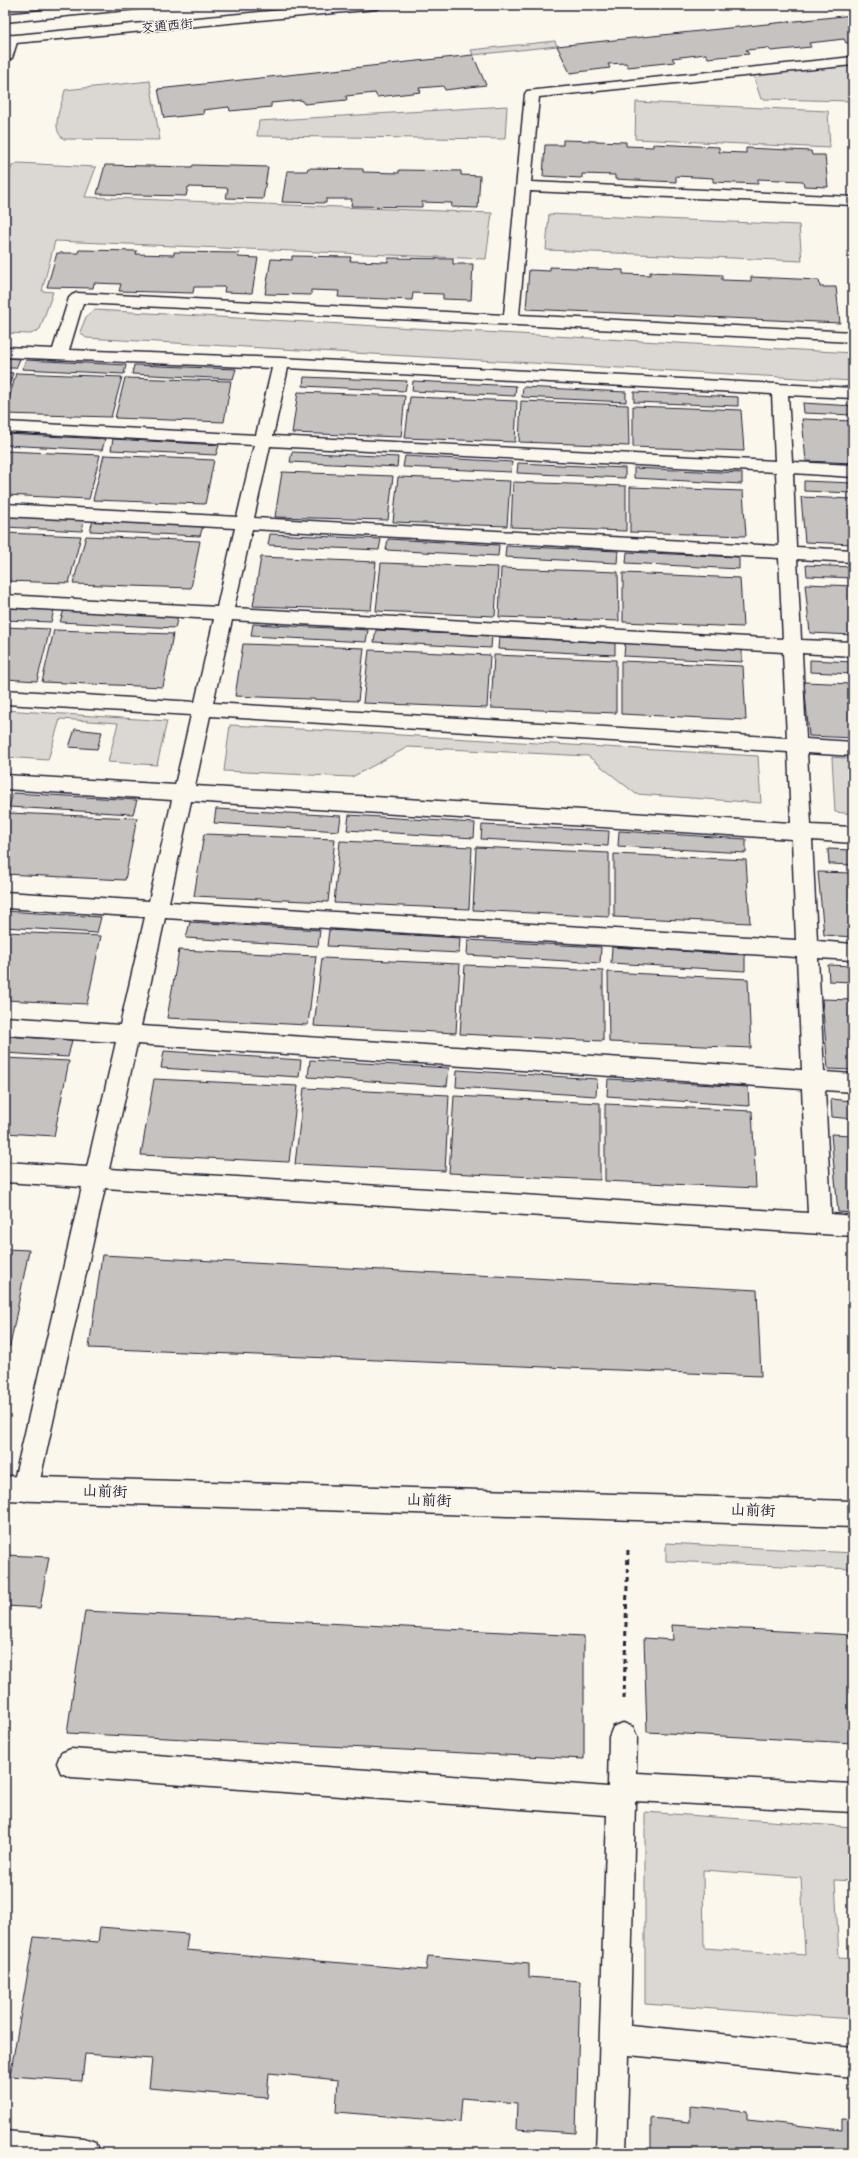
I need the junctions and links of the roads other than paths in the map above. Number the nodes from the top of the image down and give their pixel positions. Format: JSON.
{"nodes":[{"id":1,"x":137,"y":5,"type":"edge"},
{"id":2,"x":377,"y":5,"type":"edge"},
{"id":3,"x":5,"y":18,"type":"edge"},
{"id":4,"x":8,"y":40,"type":"edge"},
{"id":5,"x":5,"y":58,"type":"edge"},
{"id":6,"x":853,"y":61,"type":"edge"},
{"id":7,"x":523,"y":186,"type":"junction"},
{"id":8,"x":853,"y":201,"type":"edge"},
{"id":9,"x":511,"y":320,"type":"junction"},
{"id":10,"x":853,"y":337,"type":"edge"},
{"id":11,"x":5,"y":352,"type":"edge"},
{"id":12,"x":59,"y":355,"type":"junction"},
{"id":13,"x":281,"y":363,"type":"junction"},
{"id":14,"x":780,"y":389,"type":"junction"},
{"id":15,"x":853,"y":393,"type":"edge"},
{"id":16,"x":5,"y":427,"type":"edge"},
{"id":17,"x":263,"y":440,"type":"junction"},
{"id":18,"x":784,"y":468,"type":"junction"},
{"id":19,"x":853,"y":471,"type":"edge"},
{"id":20,"x":5,"y":510,"type":"edge"},
{"id":21,"x":245,"y":523,"type":"junction"},
{"id":22,"x":788,"y":552,"type":"junction"},
{"id":23,"x":853,"y":556,"type":"edge"},
{"id":24,"x":5,"y":601,"type":"edge"},
{"id":25,"x":224,"y":613,"type":"junction"},
{"id":26,"x":792,"y":646,"type":"junction"},
{"id":27,"x":853,"y":649,"type":"edge"},
{"id":28,"x":5,"y":697,"type":"edge"},
{"id":29,"x":202,"y":709,"type":"junction"},
{"id":30,"x":797,"y":745,"type":"junction"},
{"id":31,"x":853,"y":749,"type":"edge"},
{"id":32,"x":5,"y":782,"type":"edge"},
{"id":33,"x":183,"y":793,"type":"junction"},
{"id":34,"x":802,"y":832,"type":"junction"},
{"id":35,"x":853,"y":835,"type":"edge"},
{"id":36,"x":5,"y":900,"type":"edge"},
{"id":37,"x":157,"y":910,"type":"junction"},
{"id":38,"x":807,"y":949,"type":"junction"},
{"id":39,"x":853,"y":952,"type":"edge"},
{"id":40,"x":5,"y":1026,"type":"edge"},
{"id":41,"x":129,"y":1034,"type":"junction"},
{"id":42,"x":814,"y":1081,"type":"junction"},
{"id":43,"x":853,"y":1084,"type":"edge"},
{"id":44,"x":5,"y":1172,"type":"edge"},
{"id":45,"x":96,"y":1178,"type":"junction"},
{"id":46,"x":820,"y":1224,"type":"junction"},
{"id":47,"x":853,"y":1226,"type":"edge"},
{"id":48,"x":15,"y":1489,"type":"edge"},
{"id":49,"x":853,"y":1514,"type":"edge"},
{"id":50,"x":623,"y":1737,"type":"road end"},
{"id":51,"x":70,"y":1763,"type":"dead end"},
{"id":52,"x":621,"y":1794,"type":"junction"},
{"id":53,"x":853,"y":1798,"type":"edge"},
{"id":54,"x":614,"y":2039,"type":"junction"},
{"id":55,"x":853,"y":2062,"type":"edge"},
{"id":56,"x":5,"y":2146,"type":"edge"},
{"id":57,"x":84,"y":2153,"type":"edge"},
{"id":58,"x":611,"y":2153,"type":"edge"}],
"edges":[{"from":1,"to":3,"type":"main road","name":"交通西街"},
{"from":2,"to":4,"type":"main road","name":"交通西街"},
{"from":4,"to":5,"type":"main road"},
{"from":6,"to":7,"type":"main road"},
{"from":7,"to":8,"type":"main road"},
{"from":7,"to":9,"type":"main road"},
{"from":9,"to":10,"type":"main road"},
{"from":9,"to":12,"type":"main road"},
{"from":11,"to":12,"type":"main road"},
{"from":12,"to":13,"type":"main road"},
{"from":13,"to":14,"type":"main road"},
{"from":13,"to":17,"type":"main road"},
{"from":14,"to":15,"type":"main road"},
{"from":14,"to":18,"type":"main road"},
{"from":16,"to":17,"type":"main road"},
{"from":17,"to":18,"type":"main road"},
{"from":17,"to":21,"type":"main road"},
{"from":18,"to":19,"type":"main road"},
{"from":18,"to":22,"type":"main road"},
{"from":20,"to":21,"type":"main road"},
{"from":21,"to":22,"type":"main road"},
{"from":21,"to":25,"type":"main road"},
{"from":22,"to":23,"type":"main road"},
{"from":22,"to":26,"type":"main road"},
{"from":24,"to":25,"type":"main road"},
{"from":25,"to":26,"type":"main road"},
{"from":25,"to":29,"type":"main road"},
{"from":26,"to":27,"type":"main road"},
{"from":26,"to":30,"type":"main road"},
{"from":28,"to":29,"type":"main road"},
{"from":29,"to":30,"type":"main road"},
{"from":29,"to":33,"type":"main road"},
{"from":30,"to":31,"type":"main road"},
{"from":30,"to":34,"type":"main road"},
{"from":32,"to":33,"type":"main road"},
{"from":33,"to":34,"type":"main road"},
{"from":33,"to":37,"type":"main road"},
{"from":34,"to":35,"type":"main road"},
{"from":34,"to":38,"type":"main road"},
{"from":36,"to":37,"type":"main road"},
{"from":37,"to":38,"type":"main road"},
{"from":37,"to":41,"type":"main road"},
{"from":38,"to":39,"type":"main road"},
{"from":38,"to":42,"type":"main road"},
{"from":40,"to":41,"type":"main road"},
{"from":41,"to":42,"type":"main road"},
{"from":41,"to":45,"type":"main road"},
{"from":42,"to":43,"type":"main road"},
{"from":42,"to":46,"type":"main road"},
{"from":44,"to":45,"type":"main road"},
{"from":45,"to":46,"type":"main road"},
{"from":45,"to":48,"type":"main road"},
{"from":46,"to":47,"type":"main road"},
{"from":48,"to":49,"type":"main road","name":"山前街"},
{"from":50,"to":52,"type":"main road"},
{"from":51,"to":52,"type":"main road"},
{"from":52,"to":53,"type":"main road"},
{"from":52,"to":54,"type":"main road"},
{"from":54,"to":55,"type":"main road"},
{"from":54,"to":58,"type":"main road"},
{"from":56,"to":57,"type":"main road"}]}
